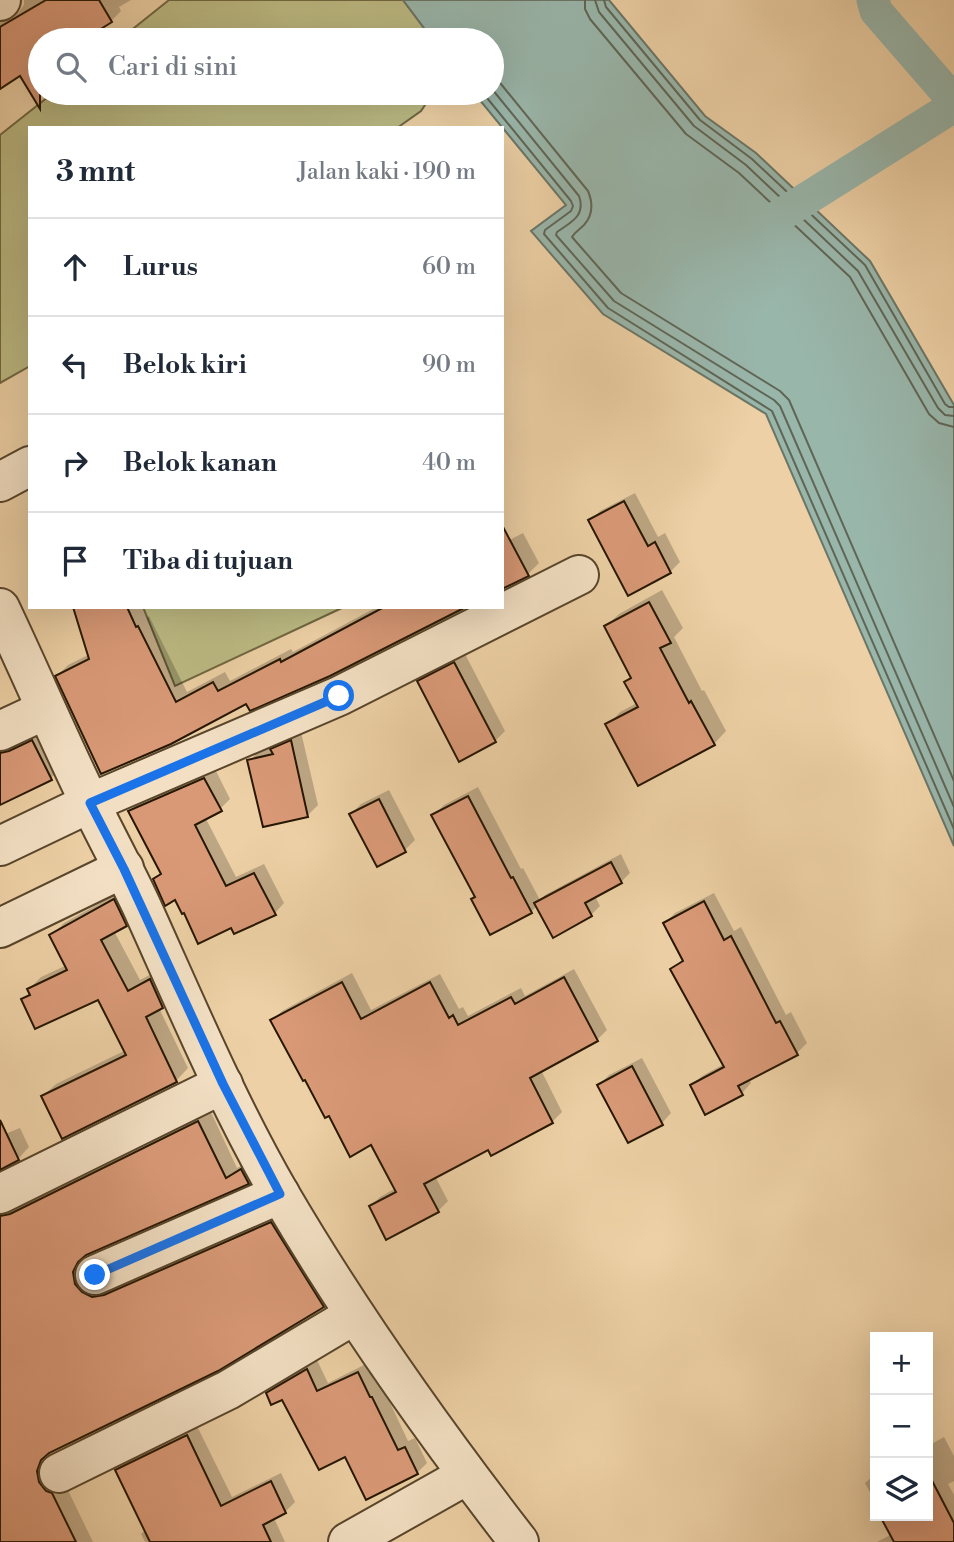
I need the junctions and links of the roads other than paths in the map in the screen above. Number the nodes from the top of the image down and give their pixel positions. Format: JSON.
{"nodes":[{"id":1,"x":28,"y":467,"type":"edge"},
{"id":2,"x":0,"y":482,"type":"edge"},
{"id":3,"x":579,"y":575,"type":"dead end"},
{"id":4,"x":0,"y":610,"type":"edge"},
{"id":5,"x":46,"y":710,"type":"junction"},
{"id":6,"x":0,"y":731,"type":"edge"},
{"id":7,"x":90,"y":803,"type":"junction"},
{"id":8,"x":0,"y":846,"type":"edge"},
{"id":9,"x":124,"y":869,"type":"junction"},
{"id":10,"x":0,"y":928,"type":"edge"},
{"id":11,"x":223,"y":1084,"type":"junction"},
{"id":12,"x":0,"y":1194,"type":"edge"},
{"id":13,"x":280,"y":1194,"type":"junction"},
{"id":14,"x":95,"y":1275,"type":"dead end"},
{"id":15,"x":354,"y":1315,"type":"junction"},
{"id":16,"x":59,"y":1474,"type":"dead end"},
{"id":17,"x":467,"y":1475,"type":"junction"},
{"id":18,"x":348,"y":1542,"type":"edge"},
{"id":19,"x":519,"y":1542,"type":"edge"}],
"edges":[{"from":1,"to":2,"type":"street"},
{"from":3,"to":7,"type":"street"},
{"from":4,"to":5,"type":"street"},
{"from":5,"to":6,"type":"street"},
{"from":5,"to":7,"type":"street"},
{"from":7,"to":8,"type":"street"},
{"from":7,"to":9,"type":"street"},
{"from":9,"to":10,"type":"street"},
{"from":9,"to":11,"type":"street"},
{"from":11,"to":12,"type":"street"},
{"from":11,"to":13,"type":"street"},
{"from":13,"to":14,"type":"street"},
{"from":13,"to":15,"type":"street"},
{"from":15,"to":16,"type":"street"},
{"from":15,"to":17,"type":"street"},
{"from":17,"to":18,"type":"street"},
{"from":17,"to":19,"type":"street"}]}
